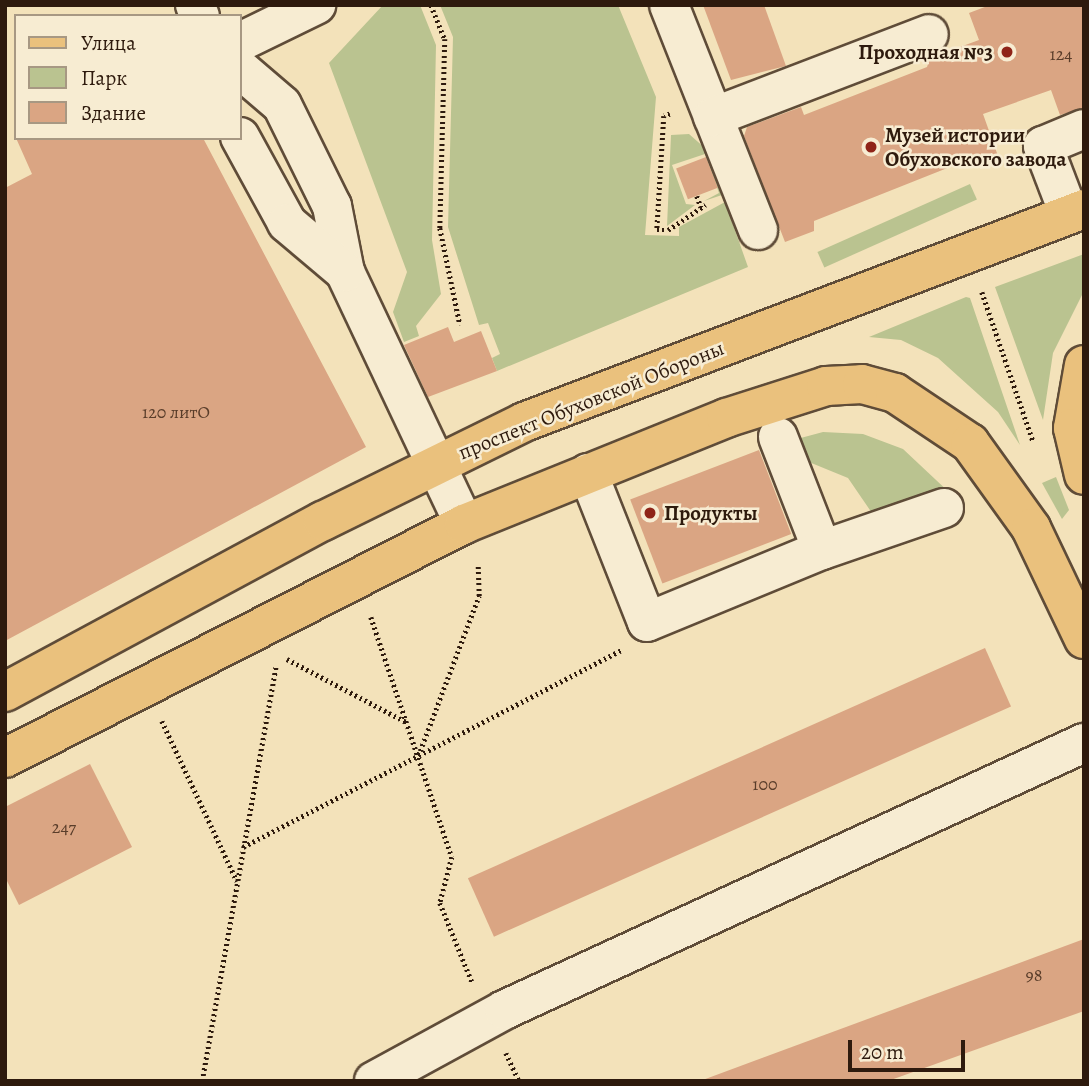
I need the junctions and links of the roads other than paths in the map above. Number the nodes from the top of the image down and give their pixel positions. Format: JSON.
{"nodes":[{"id":1,"x":316,"y":5,"type":"edge"},
{"id":2,"x":669,"y":5,"type":"edge"},
{"id":3,"x":929,"y":34,"type":"dead end"},
{"id":4,"x":242,"y":41,"type":"edge"},
{"id":5,"x":242,"y":71,"type":"edge"},
{"id":6,"x":709,"y":108,"type":"junction"},
{"id":7,"x":1084,"y":129,"type":"edge"},
{"id":8,"x":242,"y":140,"type":"edge"},
{"id":9,"x":1076,"y":212,"type":"edge"},
{"id":10,"x":758,"y":230,"type":"dead end"},
{"id":11,"x":345,"y":272,"type":"junction"},
{"id":12,"x":1084,"y":365,"type":"edge"},
{"id":13,"x":778,"y":438,"type":"dead end"},
{"id":14,"x":434,"y":464,"type":"junction"},
{"id":15,"x":588,"y":473,"type":"junction"},
{"id":16,"x":1084,"y":475,"type":"edge"},
{"id":17,"x":944,"y":508,"type":"dead end"},
{"id":18,"x":464,"y":524,"type":"junction"},
{"id":19,"x":822,"y":550,"type":"junction"},
{"id":20,"x":1084,"y":639,"type":"edge"},
{"id":21,"x":5,"y":692,"type":"edge"},
{"id":22,"x":1084,"y":743,"type":"edge"},
{"id":23,"x":5,"y":758,"type":"edge"},
{"id":24,"x":374,"y":1081,"type":"edge"}],
"edges":[{"from":1,"to":4,"type":"street"},
{"from":2,"to":6,"type":"street"},
{"from":3,"to":6,"type":"street"},
{"from":5,"to":11,"type":"street"},
{"from":6,"to":10,"type":"street"},
{"from":7,"to":9,"type":"street"},
{"from":8,"to":11,"type":"street"},
{"from":9,"to":14,"type":"main road","name":"проспект Обуховской Обороны"},
{"from":11,"to":14,"type":"street"},
{"from":12,"to":16,"type":"main road"},
{"from":13,"to":19,"type":"street"},
{"from":14,"to":18,"type":"street"},
{"from":14,"to":21,"type":"main road","name":"проспект Обуховской Обороны"},
{"from":15,"to":18,"type":"main road"},
{"from":15,"to":19,"type":"street"},
{"from":15,"to":20,"type":"main road"},
{"from":17,"to":19,"type":"street"},
{"from":18,"to":23,"type":"main road"},
{"from":22,"to":24,"type":"street"}]}
